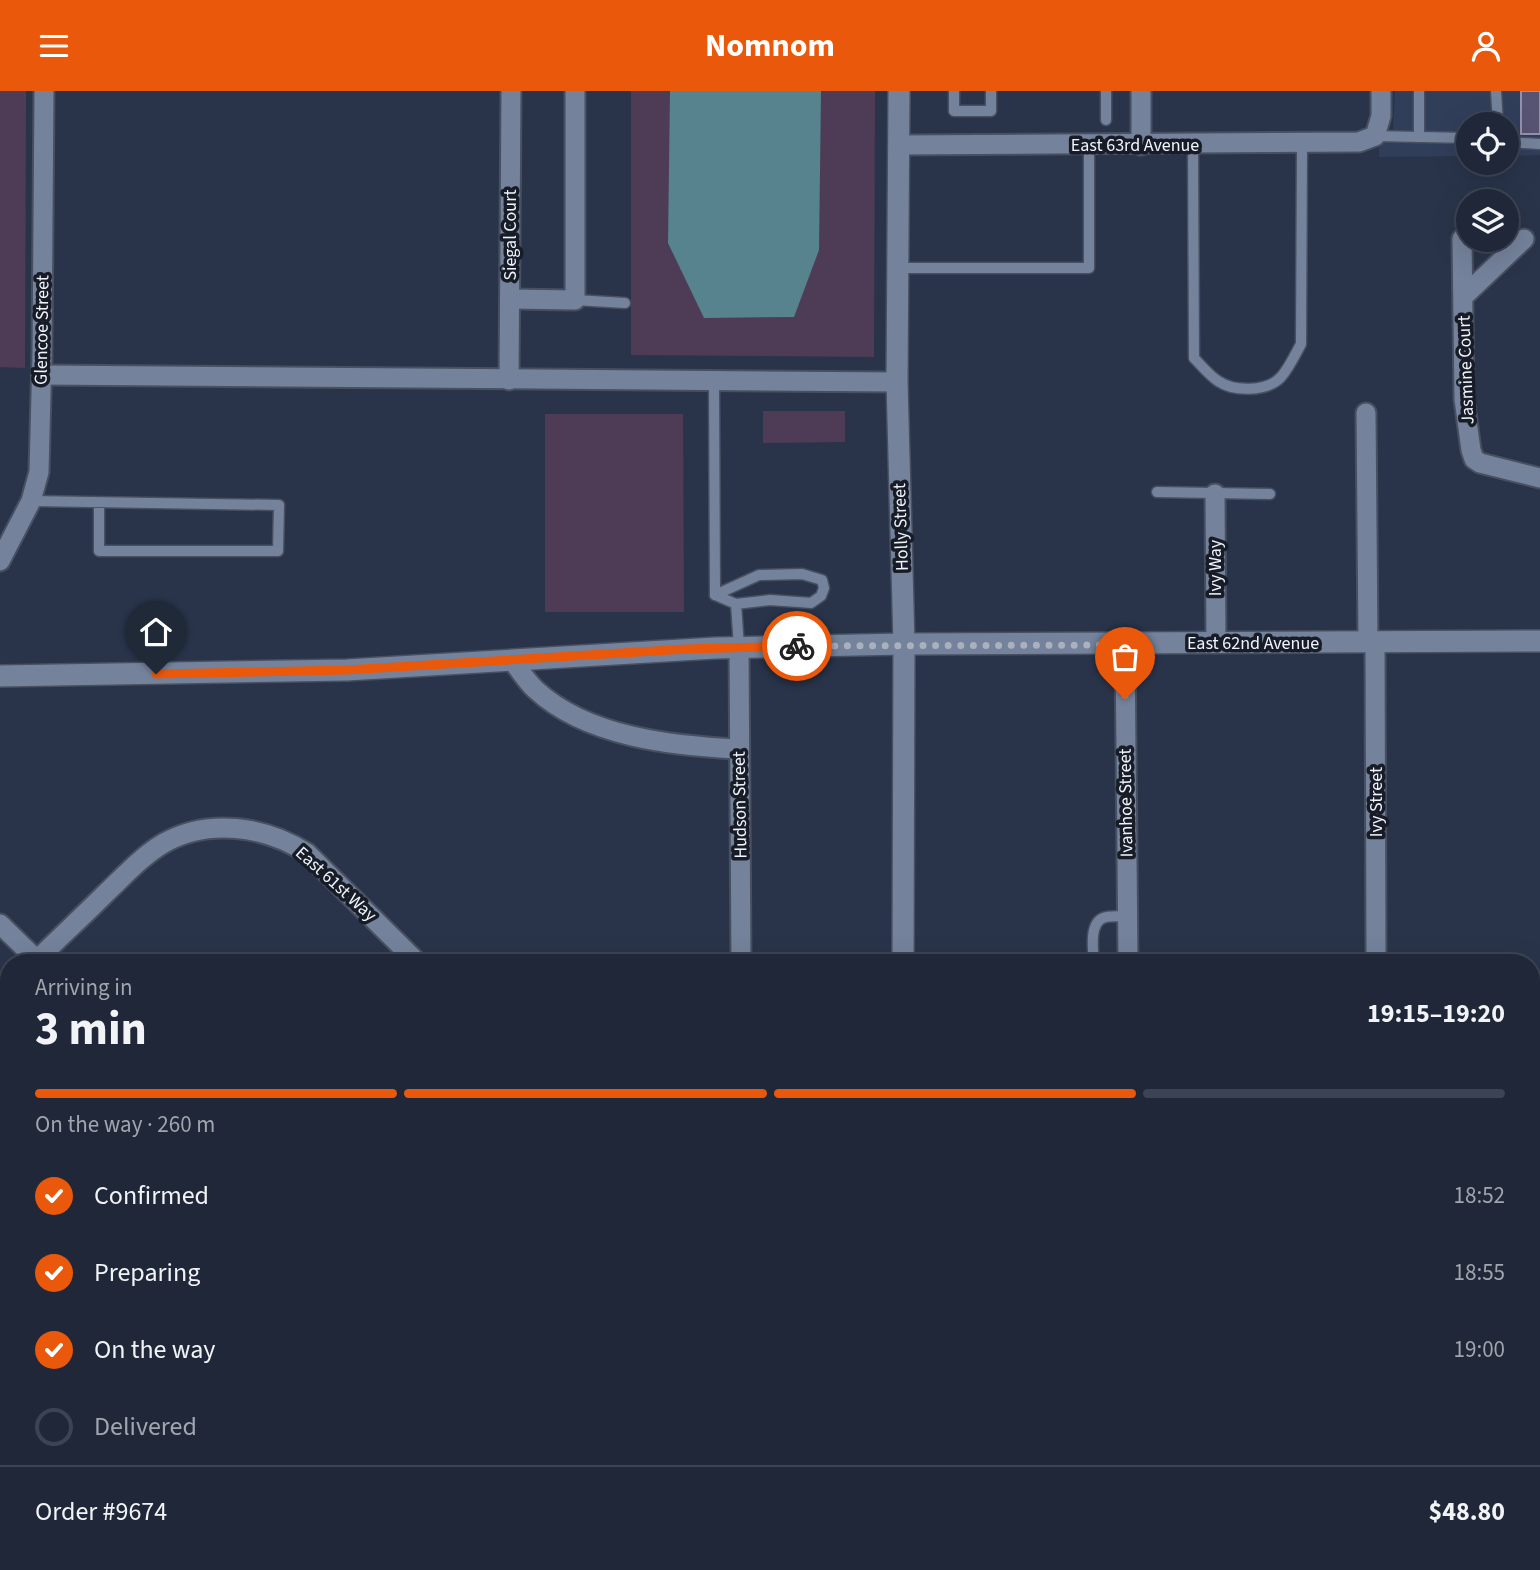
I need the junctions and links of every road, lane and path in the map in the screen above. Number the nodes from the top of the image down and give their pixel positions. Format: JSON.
{"nodes":[{"id":1,"x":44,"y":91,"type":"edge"},
{"id":2,"x":511,"y":91,"type":"edge"},
{"id":3,"x":575,"y":91,"type":"edge"},
{"id":4,"x":899,"y":91,"type":"edge"},
{"id":5,"x":954,"y":91,"type":"edge"},
{"id":6,"x":991,"y":91,"type":"edge"},
{"id":7,"x":1106,"y":91,"type":"edge"},
{"id":8,"x":1141,"y":91,"type":"edge"},
{"id":9,"x":1381,"y":91,"type":"edge"},
{"id":10,"x":1419,"y":91,"type":"edge"},
{"id":11,"x":1496,"y":91,"type":"edge"},
{"id":12,"x":1497,"y":112,"type":"edge"},
{"id":13,"x":1106,"y":120,"type":"dead end"},
{"id":14,"x":1372,"y":137,"type":"junction"},
{"id":15,"x":1419,"y":137,"type":"junction"},
{"id":16,"x":1456,"y":138,"type":"edge"},
{"id":17,"x":1302,"y":143,"type":"junction"},
{"id":18,"x":1519,"y":143,"type":"edge"},
{"id":19,"x":1540,"y":144,"type":"edge"},
{"id":20,"x":899,"y":145,"type":"junction"},
{"id":21,"x":1089,"y":145,"type":"junction"},
{"id":22,"x":1141,"y":145,"type":"junction"},
{"id":23,"x":1193,"y":145,"type":"junction"},
{"id":24,"x":1462,"y":252,"type":"edge"},
{"id":25,"x":1510,"y":252,"type":"edge"},
{"id":26,"x":898,"y":268,"type":"junction"},
{"id":27,"x":1464,"y":296,"type":"junction"},
{"id":28,"x":510,"y":299,"type":"junction"},
{"id":29,"x":576,"y":300,"type":"junction"},
{"id":30,"x":625,"y":303,"type":"dead end"},
{"id":31,"x":42,"y":376,"type":"junction"},
{"id":32,"x":509,"y":380,"type":"junction"},
{"id":33,"x":714,"y":381,"type":"junction"},
{"id":34,"x":897,"y":382,"type":"junction"},
{"id":35,"x":1366,"y":413,"type":"dead end"},
{"id":36,"x":1540,"y":478,"type":"edge"},
{"id":37,"x":1157,"y":492,"type":"dead end"},
{"id":38,"x":1215,"y":494,"type":"junction"},
{"id":39,"x":1270,"y":494,"type":"dead end"},
{"id":40,"x":31,"y":501,"type":"junction"},
{"id":41,"x":99,"y":503,"type":"junction"},
{"id":42,"x":0,"y":561,"type":"edge"},
{"id":43,"x":715,"y":595,"type":"junction"},
{"id":44,"x":736,"y":604,"type":"junction"},
{"id":45,"x":1540,"y":641,"type":"edge"},
{"id":46,"x":1372,"y":642,"type":"junction"},
{"id":47,"x":1216,"y":643,"type":"junction"},
{"id":48,"x":904,"y":644,"type":"junction"},
{"id":49,"x":1125,"y":645,"type":"junction"},
{"id":50,"x":739,"y":647,"type":"junction"},
{"id":51,"x":513,"y":661,"type":"junction"},
{"id":52,"x":0,"y":676,"type":"edge"},
{"id":53,"x":739,"y":750,"type":"junction"},
{"id":54,"x":1128,"y":916,"type":"junction"},
{"id":55,"x":0,"y":924,"type":"edge"},
{"id":56,"x":32,"y":954,"type":"edge"},
{"id":57,"x":46,"y":954,"type":"edge"},
{"id":58,"x":409,"y":954,"type":"edge"},
{"id":59,"x":741,"y":954,"type":"edge"},
{"id":60,"x":903,"y":954,"type":"edge"},
{"id":61,"x":1094,"y":954,"type":"edge"},
{"id":62,"x":1128,"y":954,"type":"edge"},
{"id":63,"x":1376,"y":954,"type":"edge"}],
"edges":[{"from":1,"to":31,"type":"street","name":"Glencoe Street"},
{"from":2,"to":28,"type":"street","name":"Siegal Court"},
{"from":3,"to":29,"type":"street"},
{"from":4,"to":20,"type":"street","name":"Holly Street"},
{"from":5,"to":6,"type":"lane"},
{"from":7,"to":13,"type":"lane"},
{"from":8,"to":22,"type":"street"},
{"from":9,"to":14,"type":"street"},
{"from":10,"to":15,"type":"lane"},
{"from":11,"to":12,"type":"lane"},
{"from":14,"to":15,"type":"lane"},
{"from":14,"to":17,"type":"street","name":"East 63rd Avenue"},
{"from":15,"to":16,"type":"lane"},
{"from":17,"to":23,"type":"street","name":"East 63rd Avenue"},
{"from":17,"to":23,"type":"lane"},
{"from":18,"to":19,"type":"lane"},
{"from":20,"to":21,"type":"street","name":"East 63rd Avenue"},
{"from":20,"to":26,"type":"street","name":"Holly Street"},
{"from":21,"to":22,"type":"street","name":"East 63rd Avenue"},
{"from":21,"to":26,"type":"lane"},
{"from":22,"to":23,"type":"street","name":"East 63rd Avenue"},
{"from":24,"to":27,"type":"street","name":"Jasmine Court"},
{"from":25,"to":27,"type":"street","name":"Jasmine Court"},
{"from":26,"to":34,"type":"street","name":"Holly Street"},
{"from":27,"to":36,"type":"street","name":"Jasmine Court"},
{"from":28,"to":29,"type":"street"},
{"from":28,"to":32,"type":"street","name":"Siegal Court"},
{"from":29,"to":30,"type":"lane"},
{"from":31,"to":32,"type":"street"},
{"from":31,"to":40,"type":"street","name":"Glencoe Street"},
{"from":32,"to":33,"type":"street"},
{"from":33,"to":34,"type":"street"},
{"from":33,"to":43,"type":"lane"},
{"from":34,"to":48,"type":"street","name":"Holly Street"},
{"from":35,"to":46,"type":"street","name":"Ivy Street"},
{"from":37,"to":38,"type":"lane"},
{"from":38,"to":39,"type":"lane"},
{"from":38,"to":47,"type":"street","name":"Ivy Way"},
{"from":40,"to":41,"type":"lane"},
{"from":40,"to":42,"type":"street","name":"Glencoe Street"},
{"from":41,"to":41,"type":"lane"},
{"from":43,"to":44,"type":"lane"},
{"from":43,"to":44,"type":"lane"},
{"from":44,"to":50,"type":"lane"},
{"from":45,"to":46,"type":"street","name":"East 62nd Avenue"},
{"from":46,"to":47,"type":"street","name":"East 62nd Avenue"},
{"from":46,"to":63,"type":"street","name":"Ivy Street"},
{"from":47,"to":49,"type":"street","name":"East 62nd Avenue"},
{"from":48,"to":49,"type":"street","name":"East 62nd Avenue"},
{"from":48,"to":50,"type":"street","name":"East 62nd Avenue"},
{"from":48,"to":60,"type":"street","name":"Holly Street"},
{"from":49,"to":54,"type":"street","name":"Ivanhoe Street"},
{"from":50,"to":51,"type":"street","name":"East 62nd Avenue"},
{"from":50,"to":53,"type":"street","name":"Hudson Street"},
{"from":51,"to":52,"type":"street","name":"East 62nd Avenue"},
{"from":51,"to":53,"type":"street"},
{"from":53,"to":59,"type":"street","name":"Hudson Street"},
{"from":54,"to":61,"type":"lane"},
{"from":54,"to":62,"type":"street","name":"Ivanhoe Street"},
{"from":55,"to":56,"type":"street"},
{"from":57,"to":58,"type":"street","name":"East 61st Way"}]}
